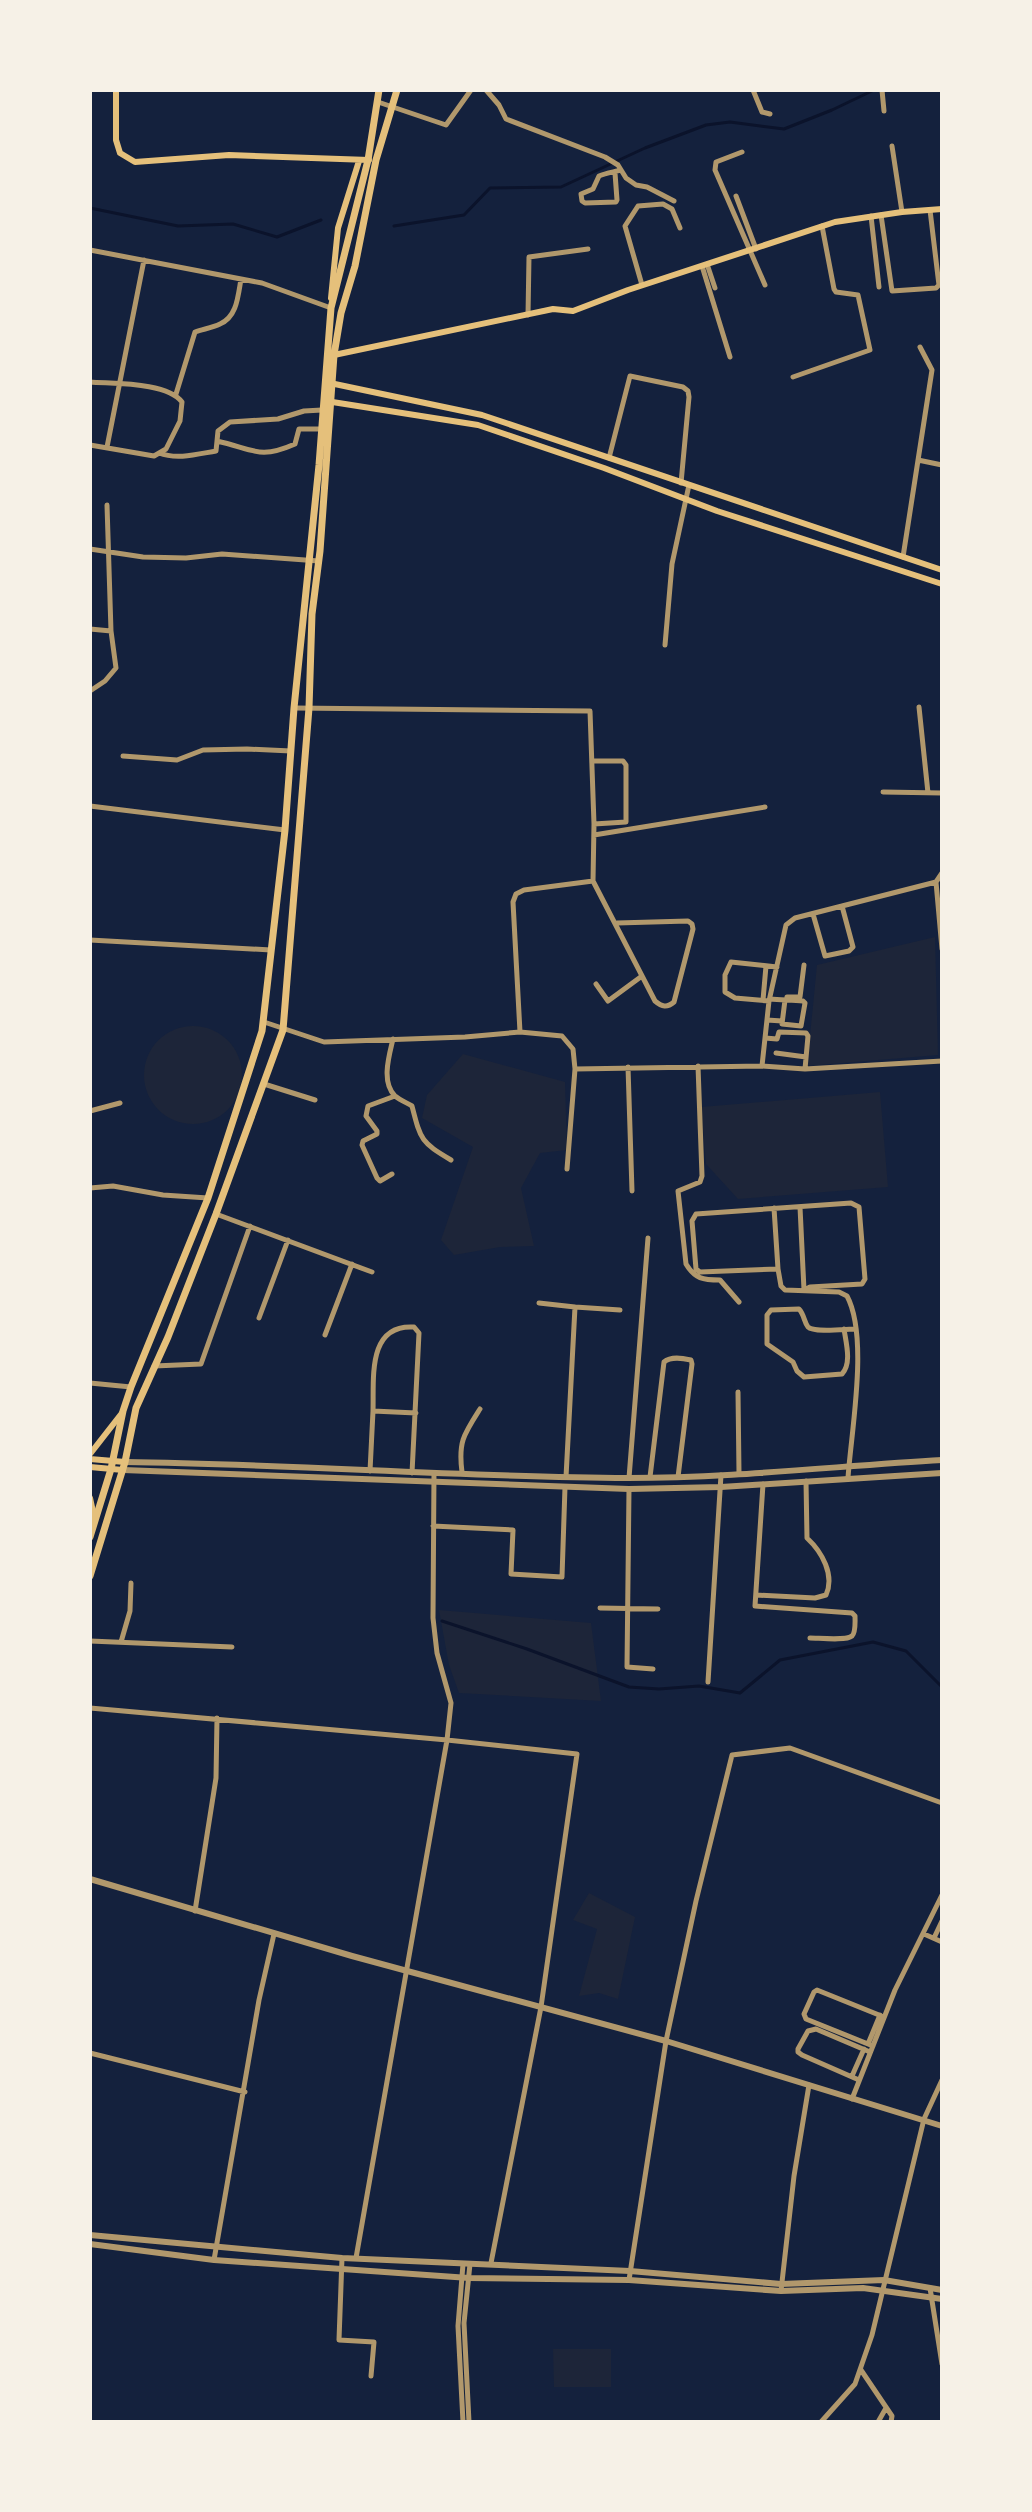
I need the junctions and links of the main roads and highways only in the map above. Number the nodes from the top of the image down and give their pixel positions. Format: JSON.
{"nodes":[{"id":1,"x":379,"y":90,"type":"edge"},
{"id":2,"x":397,"y":90,"type":"edge"},
{"id":3,"x":113,"y":91,"type":"edge"},
{"id":4,"x":368,"y":161,"type":"junction"},
{"id":5,"x":942,"y":209,"type":"edge"},
{"id":6,"x":331,"y":308,"type":"junction"},
{"id":7,"x":334,"y":355,"type":"junction"},
{"id":8,"x":328,"y":382,"type":"junction"},
{"id":9,"x":325,"y":404,"type":"junction"},
{"id":10,"x":942,"y":570,"type":"edge"},
{"id":11,"x":942,"y":584,"type":"edge"},
{"id":12,"x":123,"y":1411,"type":"junction"},
{"id":13,"x":90,"y":1456,"type":"edge"},
{"id":14,"x":112,"y":1465,"type":"junction"},
{"id":15,"x":124,"y":1466,"type":"junction"},
{"id":16,"x":90,"y":1467,"type":"edge"},
{"id":17,"x":90,"y":1498,"type":"edge"},
{"id":18,"x":95,"y":1521,"type":"junction"},
{"id":19,"x":90,"y":1537,"type":"edge"},
{"id":20,"x":90,"y":1576,"type":"edge"}],
"edges":[{"from":1,"to":4,"type":"main road"},
{"from":2,"to":4,"type":"main road"},
{"from":3,"to":4,"type":"main road"},
{"from":4,"to":6,"type":"main road"},
{"from":4,"to":6,"type":"main road"},
{"from":4,"to":7,"type":"main road"},
{"from":5,"to":7,"type":"main road"},
{"from":6,"to":8,"type":"main road"},
{"from":7,"to":8,"type":"main road"},
{"from":8,"to":9,"type":"main road"},
{"from":8,"to":10,"type":"main road"},
{"from":9,"to":11,"type":"main road"},
{"from":9,"to":12,"type":"main road"},
{"from":9,"to":15,"type":"main road"},
{"from":12,"to":13,"type":"main road"},
{"from":12,"to":14,"type":"main road"},
{"from":13,"to":14,"type":"main road"},
{"from":14,"to":15,"type":"main road"},
{"from":14,"to":16,"type":"main road"},
{"from":14,"to":18,"type":"main road"},
{"from":15,"to":20,"type":"main road"},
{"from":17,"to":18,"type":"main road"},
{"from":18,"to":19,"type":"main road"}]}
